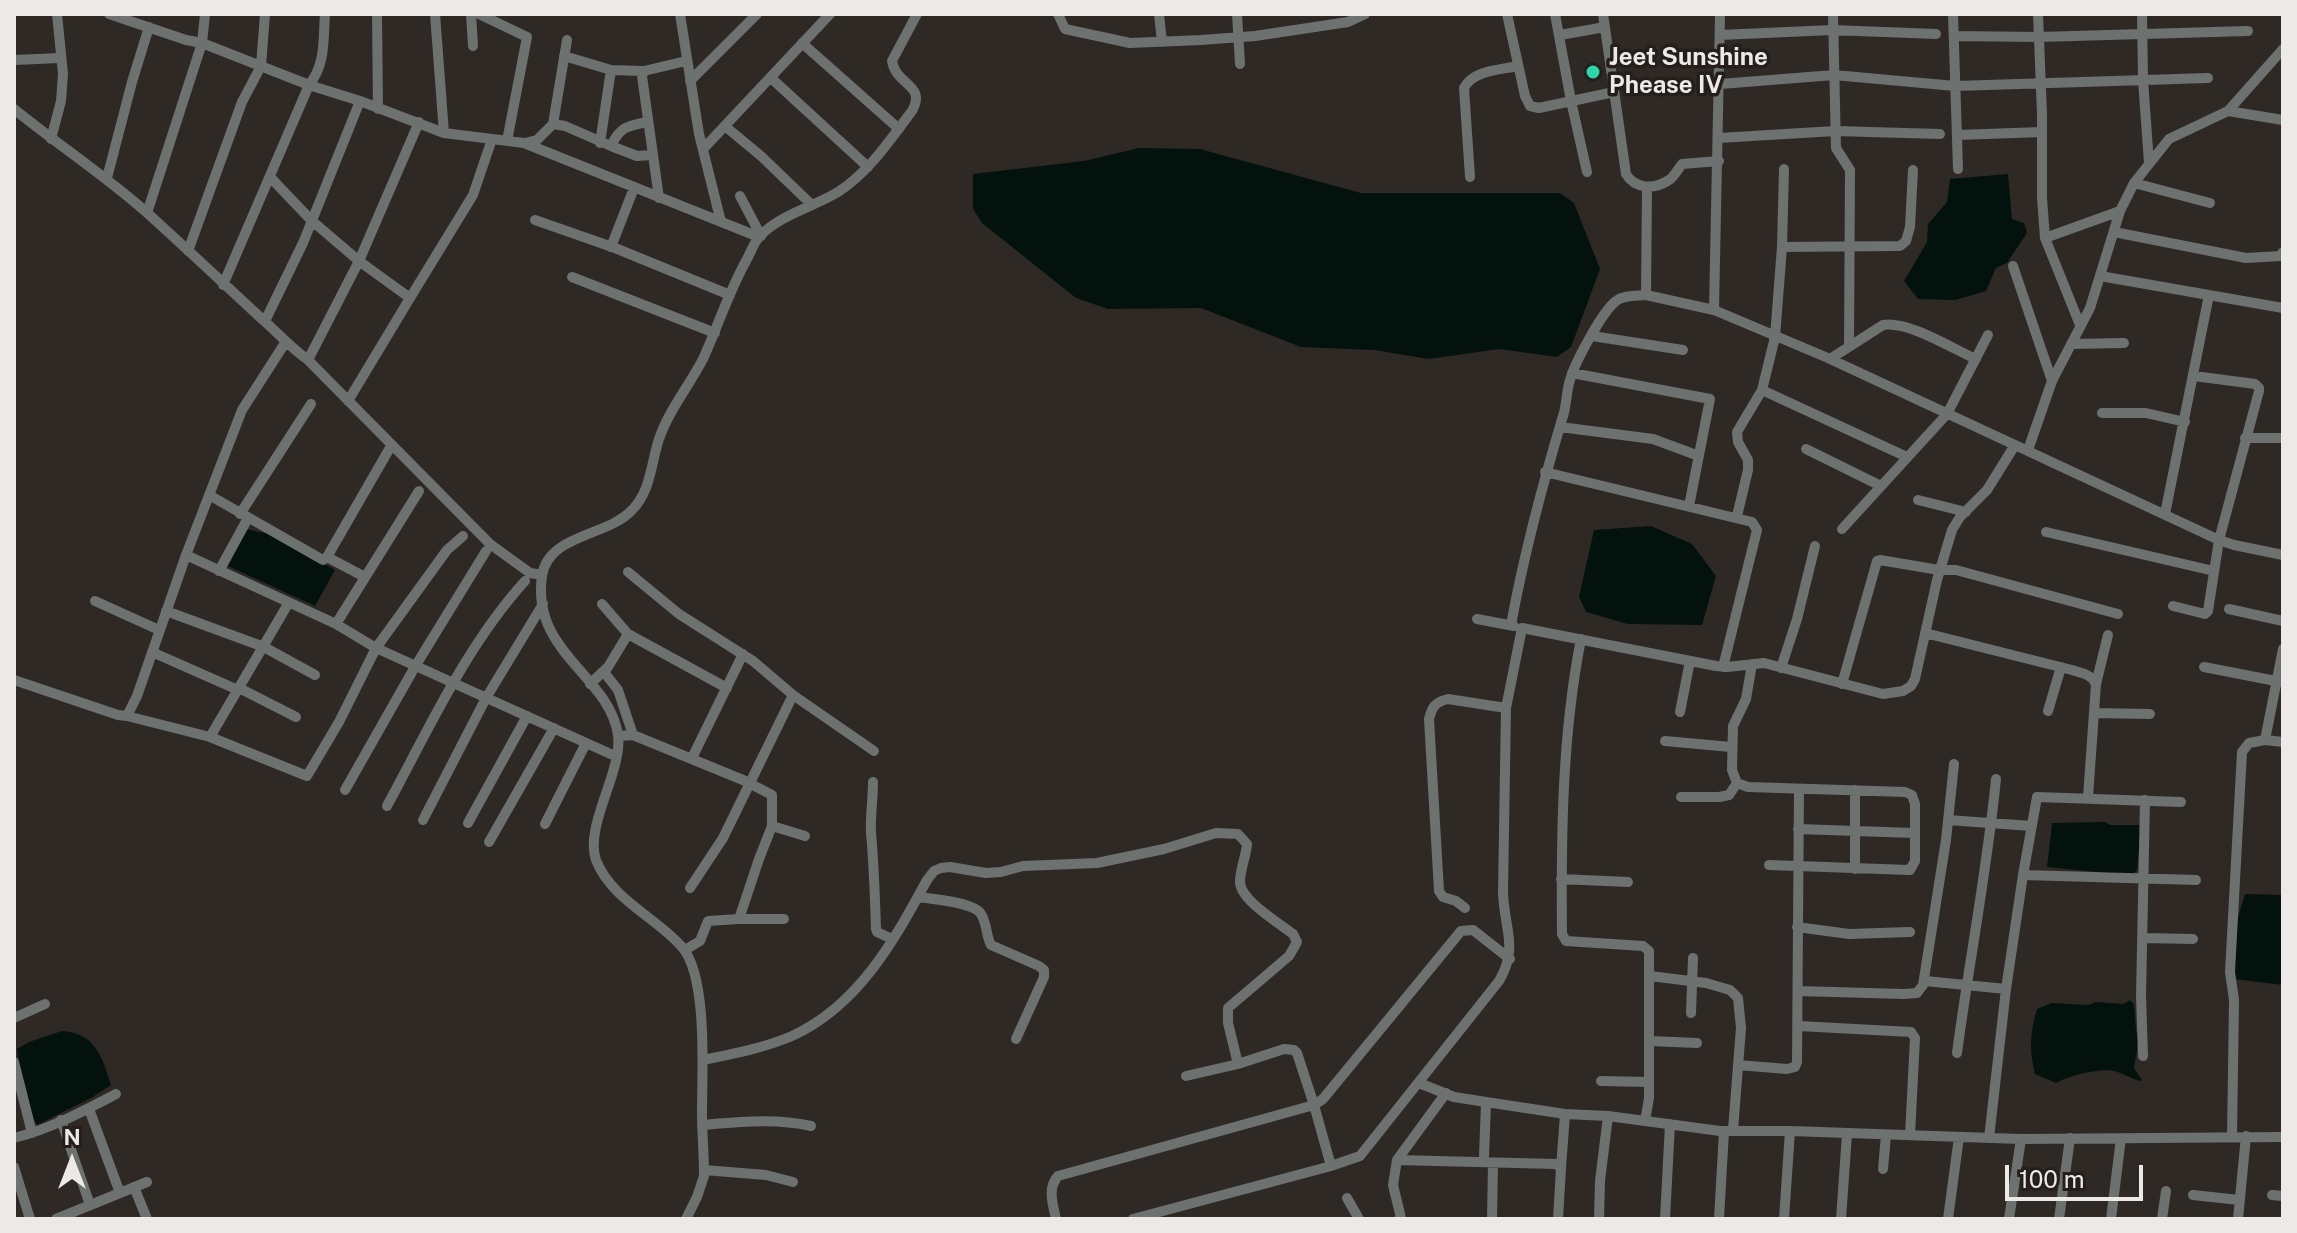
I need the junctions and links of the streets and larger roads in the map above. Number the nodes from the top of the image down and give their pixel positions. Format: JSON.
{"nodes":[{"id":1,"x":57,"y":14,"type":"edge"},
{"id":2,"x":109,"y":14,"type":"edge"},
{"id":3,"x":205,"y":14,"type":"edge"},
{"id":4,"x":265,"y":14,"type":"edge"},
{"id":5,"x":325,"y":14,"type":"edge"},
{"id":6,"x":377,"y":14,"type":"edge"},
{"id":7,"x":435,"y":14,"type":"edge"},
{"id":8,"x":471,"y":14,"type":"edge"},
{"id":9,"x":479,"y":14,"type":"edge"},
{"id":10,"x":680,"y":14,"type":"edge"},
{"id":11,"x":757,"y":14,"type":"edge"},
{"id":12,"x":830,"y":14,"type":"edge"},
{"id":13,"x":917,"y":14,"type":"edge"},
{"id":14,"x":1058,"y":14,"type":"edge"},
{"id":15,"x":1159,"y":14,"type":"edge"},
{"id":16,"x":1237,"y":14,"type":"edge"},
{"id":17,"x":1365,"y":14,"type":"edge"},
{"id":18,"x":1507,"y":14,"type":"edge"},
{"id":19,"x":1555,"y":14,"type":"edge"},
{"id":20,"x":1603,"y":14,"type":"edge"},
{"id":21,"x":1720,"y":14,"type":"edge"},
{"id":22,"x":1833,"y":14,"type":"edge"},
{"id":23,"x":1953,"y":14,"type":"edge"},
{"id":24,"x":2038,"y":14,"type":"edge"},
{"id":25,"x":2142,"y":14,"type":"edge"},
{"id":26,"x":1337,"y":19,"type":"edge"},
{"id":27,"x":143,"y":22,"type":"edge"},
{"id":28,"x":1605,"y":27,"type":"junction"},
{"id":29,"x":1832,"y":30,"type":"junction"},
{"id":30,"x":2248,"y":31,"type":"dead end"},
{"id":31,"x":1936,"y":34,"type":"dead end"},
{"id":32,"x":2143,"y":34,"type":"junction"},
{"id":33,"x":1560,"y":35,"type":"junction"},
{"id":34,"x":1720,"y":35,"type":"junction"},
{"id":35,"x":1954,"y":36,"type":"junction"},
{"id":36,"x":2039,"y":37,"type":"junction"},
{"id":37,"x":567,"y":40,"type":"dead end"},
{"id":38,"x":1162,"y":42,"type":"junction"},
{"id":39,"x":202,"y":43,"type":"junction"},
{"id":40,"x":802,"y":43,"type":"junction"},
{"id":41,"x":473,"y":46,"type":"dead end"},
{"id":42,"x":2283,"y":49,"type":"edge"},
{"id":43,"x":1240,"y":51,"type":"junction"},
{"id":44,"x":564,"y":56,"type":"junction"},
{"id":45,"x":60,"y":58,"type":"junction"},
{"id":46,"x":14,"y":60,"type":"edge"},
{"id":47,"x":686,"y":61,"type":"junction"},
{"id":48,"x":261,"y":66,"type":"junction"},
{"id":49,"x":1518,"y":66,"type":"junction"},
{"id":50,"x":611,"y":70,"type":"junction"},
{"id":51,"x":644,"y":71,"type":"junction"},
{"id":52,"x":1834,"y":75,"type":"junction"},
{"id":53,"x":771,"y":78,"type":"junction"},
{"id":54,"x":2208,"y":78,"type":"dead end"},
{"id":55,"x":2143,"y":80,"type":"junction"},
{"id":56,"x":690,"y":81,"type":"junction"},
{"id":57,"x":1720,"y":84,"type":"junction"},
{"id":58,"x":2041,"y":84,"type":"junction"},
{"id":59,"x":309,"y":85,"type":"junction"},
{"id":60,"x":1955,"y":86,"type":"junction"},
{"id":61,"x":1614,"y":92,"type":"junction"},
{"id":62,"x":360,"y":101,"type":"junction"},
{"id":63,"x":1571,"y":101,"type":"junction"},
{"id":64,"x":14,"y":109,"type":"edge"},
{"id":65,"x":378,"y":109,"type":"junction"},
{"id":66,"x":2228,"y":111,"type":"junction"},
{"id":67,"x":2283,"y":120,"type":"edge"},
{"id":68,"x":419,"y":122,"type":"junction"},
{"id":69,"x":647,"y":122,"type":"junction"},
{"id":70,"x":553,"y":124,"type":"junction"},
{"id":71,"x":726,"y":127,"type":"junction"},
{"id":72,"x":899,"y":129,"type":"junction"},
{"id":73,"x":1835,"y":131,"type":"junction"},
{"id":74,"x":2042,"y":132,"type":"junction"},
{"id":75,"x":444,"y":133,"type":"junction"},
{"id":76,"x":1940,"y":134,"type":"dead end"},
{"id":77,"x":1957,"y":135,"type":"junction"},
{"id":78,"x":1719,"y":138,"type":"junction"},
{"id":79,"x":51,"y":139,"type":"junction"},
{"id":80,"x":492,"y":139,"type":"junction"},
{"id":81,"x":507,"y":141,"type":"junction"},
{"id":82,"x":524,"y":143,"type":"junction"},
{"id":83,"x":606,"y":145,"type":"junction"},
{"id":84,"x":704,"y":148,"type":"junction"},
{"id":85,"x":652,"y":155,"type":"junction"},
{"id":86,"x":1719,"y":161,"type":"junction"},
{"id":87,"x":2149,"y":163,"type":"junction"},
{"id":88,"x":868,"y":167,"type":"junction"},
{"id":89,"x":1784,"y":169,"type":"dead end"},
{"id":90,"x":1958,"y":169,"type":"dead end"},
{"id":91,"x":1913,"y":170,"type":"dead end"},
{"id":92,"x":1587,"y":172,"type":"dead end"},
{"id":93,"x":270,"y":177,"type":"junction"},
{"id":94,"x":1470,"y":177,"type":"dead end"},
{"id":95,"x":107,"y":178,"type":"junction"},
{"id":96,"x":2134,"y":183,"type":"junction"},
{"id":97,"x":1647,"y":187,"type":"junction"},
{"id":98,"x":634,"y":188,"type":"junction"},
{"id":99,"x":740,"y":196,"type":"dead end"},
{"id":100,"x":659,"y":198,"type":"junction"},
{"id":101,"x":2210,"y":203,"type":"dead end"},
{"id":102,"x":812,"y":205,"type":"junction"},
{"id":103,"x":2120,"y":211,"type":"junction"},
{"id":104,"x":147,"y":213,"type":"junction"},
{"id":105,"x":311,"y":220,"type":"junction"},
{"id":106,"x":535,"y":220,"type":"dead end"},
{"id":107,"x":721,"y":222,"type":"junction"},
{"id":108,"x":2114,"y":232,"type":"junction"},
{"id":109,"x":760,"y":236,"type":"junction"},
{"id":110,"x":2045,"y":238,"type":"junction"},
{"id":111,"x":611,"y":247,"type":"junction"},
{"id":112,"x":1782,"y":247,"type":"junction"},
{"id":113,"x":1848,"y":247,"type":"junction"},
{"id":114,"x":188,"y":251,"type":"junction"},
{"id":115,"x":2283,"y":252,"type":"edge"},
{"id":116,"x":359,"y":261,"type":"junction"},
{"id":117,"x":2013,"y":266,"type":"dead end"},
{"id":118,"x":2100,"y":276,"type":"junction"},
{"id":119,"x":572,"y":277,"type":"dead end"},
{"id":120,"x":223,"y":285,"type":"junction"},
{"id":121,"x":730,"y":295,"type":"junction"},
{"id":122,"x":1646,"y":295,"type":"junction"},
{"id":123,"x":2209,"y":295,"type":"junction"},
{"id":124,"x":410,"y":298,"type":"junction"},
{"id":125,"x":2283,"y":308,"type":"edge"},
{"id":126,"x":1714,"y":310,"type":"junction"},
{"id":127,"x":265,"y":321,"type":"junction"},
{"id":128,"x":2080,"y":325,"type":"junction"},
{"id":129,"x":715,"y":333,"type":"junction"},
{"id":130,"x":1988,"y":335,"type":"dead end"},
{"id":131,"x":1592,"y":336,"type":"junction"},
{"id":132,"x":1775,"y":337,"type":"junction"},
{"id":133,"x":285,"y":343,"type":"junction"},
{"id":134,"x":2124,"y":343,"type":"dead end"},
{"id":135,"x":2071,"y":344,"type":"junction"},
{"id":136,"x":1849,"y":347,"type":"junction"},
{"id":137,"x":1683,"y":350,"type":"dead end"},
{"id":138,"x":1830,"y":359,"type":"junction"},
{"id":139,"x":1976,"y":359,"type":"junction"},
{"id":140,"x":308,"y":360,"type":"junction"},
{"id":141,"x":1572,"y":373,"type":"junction"},
{"id":142,"x":2194,"y":376,"type":"junction"},
{"id":143,"x":2052,"y":381,"type":"junction"},
{"id":144,"x":1762,"y":390,"type":"junction"},
{"id":145,"x":348,"y":401,"type":"junction"},
{"id":146,"x":311,"y":404,"type":"dead end"},
{"id":147,"x":2102,"y":413,"type":"dead end"},
{"id":148,"x":1947,"y":414,"type":"junction"},
{"id":149,"x":2185,"y":422,"type":"junction"},
{"id":150,"x":1560,"y":427,"type":"junction"},
{"id":151,"x":2245,"y":438,"type":"junction"},
{"id":152,"x":2283,"y":438,"type":"edge"},
{"id":153,"x":2015,"y":445,"type":"junction"},
{"id":154,"x":391,"y":446,"type":"junction"},
{"id":155,"x":1806,"y":449,"type":"dead end"},
{"id":156,"x":2028,"y":450,"type":"junction"},
{"id":157,"x":1699,"y":456,"type":"junction"},
{"id":158,"x":1907,"y":457,"type":"junction"},
{"id":159,"x":1545,"y":472,"type":"junction"},
{"id":160,"x":1881,"y":486,"type":"junction"},
{"id":161,"x":419,"y":491,"type":"dead end"},
{"id":162,"x":209,"y":495,"type":"junction"},
{"id":163,"x":1918,"y":500,"type":"dead end"},
{"id":164,"x":1689,"y":506,"type":"junction"},
{"id":165,"x":1966,"y":512,"type":"junction"},
{"id":166,"x":2165,"y":514,"type":"junction"},
{"id":167,"x":244,"y":516,"type":"junction"},
{"id":168,"x":1737,"y":516,"type":"junction"},
{"id":169,"x":1842,"y":529,"type":"dead end"},
{"id":170,"x":2046,"y":532,"type":"dead end"},
{"id":171,"x":463,"y":536,"type":"dead end"},
{"id":172,"x":2219,"y":540,"type":"junction"},
{"id":173,"x":1815,"y":546,"type":"dead end"},
{"id":174,"x":486,"y":551,"type":"dead end"},
{"id":175,"x":186,"y":555,"type":"junction"},
{"id":176,"x":2283,"y":555,"type":"edge"},
{"id":177,"x":327,"y":557,"type":"junction"},
{"id":178,"x":1939,"y":570,"type":"junction"},
{"id":179,"x":219,"y":571,"type":"junction"},
{"id":180,"x":2214,"y":571,"type":"junction"},
{"id":181,"x":628,"y":572,"type":"dead end"},
{"id":182,"x":542,"y":575,"type":"junction"},
{"id":183,"x":365,"y":577,"type":"junction"},
{"id":184,"x":525,"y":581,"type":"dead end"},
{"id":185,"x":95,"y":601,"type":"dead end"},
{"id":186,"x":288,"y":604,"type":"junction"},
{"id":187,"x":543,"y":604,"type":"junction"},
{"id":188,"x":602,"y":604,"type":"dead end"},
{"id":189,"x":2173,"y":606,"type":"dead end"},
{"id":190,"x":2229,"y":609,"type":"dead end"},
{"id":191,"x":166,"y":611,"type":"junction"},
{"id":192,"x":2118,"y":614,"type":"dead end"},
{"id":193,"x":1477,"y":619,"type":"dead end"},
{"id":194,"x":2283,"y":621,"type":"edge"},
{"id":195,"x":336,"y":624,"type":"junction"},
{"id":196,"x":1516,"y":627,"type":"junction"},
{"id":197,"x":159,"y":630,"type":"junction"},
{"id":198,"x":1925,"y":633,"type":"junction"},
{"id":199,"x":628,"y":634,"type":"junction"},
{"id":200,"x":2108,"y":635,"type":"dead end"},
{"id":201,"x":1581,"y":639,"type":"junction"},
{"id":202,"x":264,"y":647,"type":"junction"},
{"id":203,"x":376,"y":648,"type":"junction"},
{"id":204,"x":2283,"y":649,"type":"edge"},
{"id":205,"x":152,"y":652,"type":"junction"},
{"id":206,"x":743,"y":654,"type":"junction"},
{"id":207,"x":1690,"y":661,"type":"junction"},
{"id":208,"x":1752,"y":664,"type":"junction"},
{"id":209,"x":416,"y":665,"type":"junction"},
{"id":210,"x":1723,"y":667,"type":"junction"},
{"id":211,"x":2061,"y":667,"type":"junction"},
{"id":212,"x":2204,"y":667,"type":"dead end"},
{"id":213,"x":1781,"y":668,"type":"junction"},
{"id":214,"x":604,"y":672,"type":"junction"},
{"id":215,"x":315,"y":675,"type":"dead end"},
{"id":216,"x":14,"y":680,"type":"edge"},
{"id":217,"x":454,"y":682,"type":"junction"},
{"id":218,"x":2280,"y":682,"type":"edge"},
{"id":219,"x":590,"y":684,"type":"junction"},
{"id":220,"x":1842,"y":684,"type":"junction"},
{"id":221,"x":2096,"y":684,"type":"junction"},
{"id":222,"x":727,"y":688,"type":"junction"},
{"id":223,"x":239,"y":689,"type":"junction"},
{"id":224,"x":793,"y":695,"type":"junction"},
{"id":225,"x":486,"y":698,"type":"junction"},
{"id":226,"x":1506,"y":708,"type":"junction"},
{"id":227,"x":2048,"y":711,"type":"dead end"},
{"id":228,"x":1680,"y":712,"type":"dead end"},
{"id":229,"x":2094,"y":713,"type":"junction"},
{"id":230,"x":2150,"y":714,"type":"dead end"},
{"id":231,"x":127,"y":716,"type":"junction"},
{"id":232,"x":527,"y":716,"type":"junction"},
{"id":233,"x":296,"y":717,"type":"dead end"},
{"id":234,"x":554,"y":728,"type":"junction"},
{"id":235,"x":633,"y":735,"type":"junction"},
{"id":236,"x":618,"y":736,"type":"junction"},
{"id":237,"x":210,"y":737,"type":"junction"},
{"id":238,"x":2265,"y":740,"type":"junction"},
{"id":239,"x":1665,"y":741,"type":"dead end"},
{"id":240,"x":2283,"y":742,"type":"edge"},
{"id":241,"x":586,"y":743,"type":"junction"},
{"id":242,"x":1731,"y":747,"type":"junction"},
{"id":243,"x":874,"y":751,"type":"dead end"},
{"id":244,"x":615,"y":756,"type":"junction"},
{"id":245,"x":692,"y":758,"type":"junction"},
{"id":246,"x":1954,"y":764,"type":"dead end"},
{"id":247,"x":1996,"y":779,"type":"dead end"},
{"id":248,"x":873,"y":782,"type":"dead end"},
{"id":249,"x":1737,"y":783,"type":"junction"},
{"id":250,"x":749,"y":784,"type":"junction"},
{"id":251,"x":1799,"y":789,"type":"junction"},
{"id":252,"x":345,"y":790,"type":"dead end"},
{"id":253,"x":1855,"y":790,"type":"junction"},
{"id":254,"x":1681,"y":797,"type":"dead end"},
{"id":255,"x":2088,"y":797,"type":"junction"},
{"id":256,"x":2145,"y":800,"type":"junction"},
{"id":257,"x":2181,"y":802,"type":"dead end"},
{"id":258,"x":387,"y":806,"type":"dead end"},
{"id":259,"x":423,"y":820,"type":"dead end"},
{"id":260,"x":1948,"y":820,"type":"junction"},
{"id":261,"x":468,"y":823,"type":"dead end"},
{"id":262,"x":1992,"y":823,"type":"junction"},
{"id":263,"x":545,"y":824,"type":"dead end"},
{"id":264,"x":772,"y":826,"type":"junction"},
{"id":265,"x":2031,"y":826,"type":"junction"},
{"id":266,"x":1798,"y":829,"type":"junction"},
{"id":267,"x":1855,"y":831,"type":"junction"},
{"id":268,"x":1914,"y":833,"type":"junction"},
{"id":269,"x":805,"y":836,"type":"dead end"},
{"id":270,"x":489,"y":842,"type":"dead end"},
{"id":271,"x":1769,"y":865,"type":"dead end"},
{"id":272,"x":1797,"y":867,"type":"junction"},
{"id":273,"x":1855,"y":869,"type":"junction"},
{"id":274,"x":2023,"y":875,"type":"junction"},
{"id":275,"x":1561,"y":879,"type":"junction"},
{"id":276,"x":2145,"y":879,"type":"junction"},
{"id":277,"x":2196,"y":880,"type":"dead end"},
{"id":278,"x":1628,"y":882,"type":"dead end"},
{"id":279,"x":690,"y":888,"type":"dead end"},
{"id":280,"x":918,"y":897,"type":"junction"},
{"id":281,"x":1465,"y":908,"type":"dead end"},
{"id":282,"x":739,"y":919,"type":"junction"},
{"id":283,"x":784,"y":919,"type":"dead end"},
{"id":284,"x":1797,"y":927,"type":"junction"},
{"id":285,"x":1910,"y":932,"type":"dead end"},
{"id":286,"x":2144,"y":938,"type":"junction"},
{"id":287,"x":892,"y":939,"type":"junction"},
{"id":288,"x":2193,"y":939,"type":"dead end"},
{"id":289,"x":685,"y":950,"type":"junction"},
{"id":290,"x":1693,"y":958,"type":"dead end"},
{"id":291,"x":1510,"y":959,"type":"junction"},
{"id":292,"x":1650,"y":976,"type":"junction"},
{"id":293,"x":1692,"y":981,"type":"junction"},
{"id":294,"x":1925,"y":981,"type":"junction"},
{"id":295,"x":1966,"y":985,"type":"junction"},
{"id":296,"x":2006,"y":989,"type":"junction"},
{"id":297,"x":1798,"y":991,"type":"junction"},
{"id":298,"x":45,"y":1004,"type":"dead end"},
{"id":299,"x":1691,"y":1013,"type":"dead end"},
{"id":300,"x":14,"y":1018,"type":"edge"},
{"id":301,"x":1799,"y":1026,"type":"junction"},
{"id":302,"x":1016,"y":1039,"type":"dead end"},
{"id":303,"x":1649,"y":1041,"type":"junction"},
{"id":304,"x":1697,"y":1043,"type":"dead end"},
{"id":305,"x":1957,"y":1053,"type":"dead end"},
{"id":306,"x":2143,"y":1056,"type":"dead end"},
{"id":307,"x":703,"y":1060,"type":"junction"},
{"id":308,"x":14,"y":1062,"type":"edge"},
{"id":309,"x":1238,"y":1064,"type":"junction"},
{"id":310,"x":1738,"y":1065,"type":"junction"},
{"id":311,"x":1186,"y":1076,"type":"dead end"},
{"id":312,"x":1601,"y":1081,"type":"dead end"},
{"id":313,"x":1649,"y":1082,"type":"junction"},
{"id":314,"x":1419,"y":1083,"type":"junction"},
{"id":315,"x":1446,"y":1093,"type":"junction"},
{"id":316,"x":116,"y":1094,"type":"dead end"},
{"id":317,"x":1486,"y":1102,"type":"junction"},
{"id":318,"x":1314,"y":1105,"type":"junction"},
{"id":319,"x":89,"y":1109,"type":"junction"},
{"id":320,"x":1565,"y":1114,"type":"junction"},
{"id":321,"x":1608,"y":1116,"type":"junction"},
{"id":322,"x":61,"y":1120,"type":"junction"},
{"id":323,"x":1645,"y":1121,"type":"junction"},
{"id":324,"x":1670,"y":1124,"type":"junction"},
{"id":325,"x":702,"y":1125,"type":"junction"},
{"id":326,"x":811,"y":1126,"type":"dead end"},
{"id":327,"x":1728,"y":1130,"type":"junction"},
{"id":328,"x":1790,"y":1131,"type":"junction"},
{"id":329,"x":32,"y":1133,"type":"junction"},
{"id":330,"x":1847,"y":1134,"type":"junction"},
{"id":331,"x":1886,"y":1135,"type":"junction"},
{"id":332,"x":1910,"y":1135,"type":"junction"},
{"id":333,"x":2246,"y":1136,"type":"junction"},
{"id":334,"x":1959,"y":1137,"type":"junction"},
{"id":335,"x":2232,"y":1137,"type":"junction"},
{"id":336,"x":2283,"y":1137,"type":"edge"},
{"id":337,"x":14,"y":1138,"type":"edge"},
{"id":338,"x":1989,"y":1138,"type":"junction"},
{"id":339,"x":2070,"y":1138,"type":"junction"},
{"id":340,"x":2121,"y":1138,"type":"junction"},
{"id":341,"x":2021,"y":1139,"type":"junction"},
{"id":342,"x":1397,"y":1160,"type":"junction"},
{"id":343,"x":1488,"y":1160,"type":"junction"},
{"id":344,"x":1331,"y":1166,"type":"junction"},
{"id":345,"x":14,"y":1167,"type":"edge"},
{"id":346,"x":1561,"y":1168,"type":"junction"},
{"id":347,"x":1883,"y":1169,"type":"dead end"},
{"id":348,"x":714,"y":1170,"type":"junction"},
{"id":349,"x":147,"y":1182,"type":"dead end"},
{"id":350,"x":793,"y":1182,"type":"dead end"},
{"id":351,"x":134,"y":1187,"type":"junction"},
{"id":352,"x":2166,"y":1191,"type":"dead end"},
{"id":353,"x":120,"y":1193,"type":"junction"},
{"id":354,"x":2193,"y":1195,"type":"dead end"},
{"id":355,"x":1347,"y":1198,"type":"dead end"},
{"id":356,"x":2239,"y":1200,"type":"junction"},
{"id":357,"x":88,"y":1206,"type":"junction"},
{"id":358,"x":30,"y":1219,"type":"edge"},
{"id":359,"x":56,"y":1219,"type":"edge"},
{"id":360,"x":90,"y":1219,"type":"edge"},
{"id":361,"x":147,"y":1219,"type":"edge"},
{"id":362,"x":686,"y":1219,"type":"edge"},
{"id":363,"x":1056,"y":1219,"type":"edge"},
{"id":364,"x":1133,"y":1219,"type":"edge"},
{"id":365,"x":1359,"y":1219,"type":"edge"},
{"id":366,"x":1400,"y":1219,"type":"edge"},
{"id":367,"x":1492,"y":1219,"type":"edge"},
{"id":368,"x":1558,"y":1219,"type":"edge"},
{"id":369,"x":1599,"y":1219,"type":"edge"},
{"id":370,"x":1665,"y":1219,"type":"edge"},
{"id":371,"x":1719,"y":1219,"type":"edge"},
{"id":372,"x":1784,"y":1219,"type":"edge"},
{"id":373,"x":1841,"y":1219,"type":"edge"},
{"id":374,"x":1948,"y":1219,"type":"edge"},
{"id":375,"x":2009,"y":1219,"type":"edge"},
{"id":376,"x":2059,"y":1219,"type":"edge"},
{"id":377,"x":2111,"y":1219,"type":"edge"},
{"id":378,"x":2162,"y":1219,"type":"edge"},
{"id":379,"x":2238,"y":1219,"type":"edge"}],
"edges":[{"from":1,"to":45,"type":"street"},
{"from":2,"to":27,"type":"street"},
{"from":3,"to":39,"type":"street"},
{"from":4,"to":48,"type":"street"},
{"from":5,"to":59,"type":"street"},
{"from":6,"to":65,"type":"street"},
{"from":7,"to":75,"type":"street"},
{"from":8,"to":41,"type":"street"},
{"from":9,"to":81,"type":"street"},
{"from":10,"to":47,"type":"street"},
{"from":11,"to":56,"type":"street"},
{"from":12,"to":40,"type":"street"},
{"from":13,"to":72,"type":"street"},
{"from":14,"to":38,"type":"street"},
{"from":15,"to":38,"type":"street"},
{"from":16,"to":43,"type":"street"},
{"from":17,"to":26,"type":"street"},
{"from":18,"to":49,"type":"street"},
{"from":19,"to":33,"type":"street"},
{"from":20,"to":28,"type":"street"},
{"from":21,"to":34,"type":"street"},
{"from":22,"to":29,"type":"street"},
{"from":23,"to":35,"type":"street"},
{"from":24,"to":36,"type":"street"},
{"from":25,"to":32,"type":"street"},
{"from":26,"to":43,"type":"street"},
{"from":27,"to":39,"type":"street"},
{"from":27,"to":95,"type":"street"},
{"from":28,"to":33,"type":"street"},
{"from":28,"to":61,"type":"street"},
{"from":29,"to":31,"type":"street"},
{"from":29,"to":34,"type":"street"},
{"from":29,"to":52,"type":"street"},
{"from":30,"to":32,"type":"street"},
{"from":32,"to":36,"type":"street"},
{"from":32,"to":55,"type":"street"},
{"from":33,"to":63,"type":"street"},
{"from":34,"to":57,"type":"street"},
{"from":35,"to":36,"type":"street"},
{"from":35,"to":60,"type":"street"},
{"from":36,"to":58,"type":"street"},
{"from":37,"to":44,"type":"street"},
{"from":38,"to":43,"type":"street"},
{"from":39,"to":48,"type":"street"},
{"from":39,"to":104,"type":"street"},
{"from":40,"to":53,"type":"street"},
{"from":40,"to":72,"type":"street"},
{"from":42,"to":66,"type":"street"},
{"from":44,"to":50,"type":"street"},
{"from":44,"to":70,"type":"street"},
{"from":45,"to":46,"type":"street"},
{"from":45,"to":79,"type":"street"},
{"from":47,"to":51,"type":"street"},
{"from":47,"to":56,"type":"street"},
{"from":48,"to":59,"type":"street"},
{"from":48,"to":114,"type":"street"},
{"from":49,"to":63,"type":"street"},
{"from":49,"to":94,"type":"street"},
{"from":50,"to":51,"type":"street"},
{"from":50,"to":83,"type":"street"},
{"from":51,"to":69,"type":"street"},
{"from":52,"to":57,"type":"street"},
{"from":52,"to":60,"type":"street"},
{"from":52,"to":73,"type":"street"},
{"from":53,"to":71,"type":"street"},
{"from":53,"to":88,"type":"street"},
{"from":54,"to":55,"type":"street"},
{"from":55,"to":58,"type":"street"},
{"from":55,"to":87,"type":"street"},
{"from":56,"to":84,"type":"street"},
{"from":57,"to":78,"type":"street"},
{"from":58,"to":60,"type":"street"},
{"from":58,"to":74,"type":"street"},
{"from":59,"to":62,"type":"street"},
{"from":59,"to":93,"type":"street"},
{"from":60,"to":77,"type":"street"},
{"from":61,"to":63,"type":"street"},
{"from":61,"to":97,"type":"street"},
{"from":62,"to":65,"type":"street"},
{"from":62,"to":105,"type":"street"},
{"from":63,"to":92,"type":"street"},
{"from":64,"to":79,"type":"street"},
{"from":65,"to":68,"type":"street"},
{"from":66,"to":67,"type":"street"},
{"from":66,"to":87,"type":"street"},
{"from":68,"to":75,"type":"street"},
{"from":68,"to":116,"type":"street"},
{"from":69,"to":83,"type":"street"},
{"from":69,"to":85,"type":"street"},
{"from":70,"to":82,"type":"street"},
{"from":70,"to":83,"type":"street"},
{"from":71,"to":84,"type":"street"},
{"from":71,"to":102,"type":"street"},
{"from":72,"to":88,"type":"street"},
{"from":73,"to":76,"type":"street"},
{"from":73,"to":78,"type":"street"},
{"from":73,"to":113,"type":"street"},
{"from":74,"to":77,"type":"street"},
{"from":74,"to":110,"type":"street"},
{"from":75,"to":80,"type":"street"},
{"from":77,"to":90,"type":"street"},
{"from":78,"to":86,"type":"street"},
{"from":79,"to":95,"type":"street"},
{"from":80,"to":81,"type":"street"},
{"from":80,"to":124,"type":"street"},
{"from":81,"to":82,"type":"street"},
{"from":82,"to":98,"type":"street"},
{"from":83,"to":85,"type":"street"},
{"from":84,"to":107,"type":"street"},
{"from":85,"to":100,"type":"street"},
{"from":86,"to":97,"type":"street"},
{"from":86,"to":126,"type":"street"},
{"from":87,"to":96,"type":"street"},
{"from":88,"to":102,"type":"street"},
{"from":89,"to":112,"type":"street"},
{"from":91,"to":113,"type":"street"},
{"from":93,"to":105,"type":"street"},
{"from":93,"to":120,"type":"street"},
{"from":95,"to":104,"type":"street"},
{"from":96,"to":101,"type":"street"},
{"from":96,"to":103,"type":"street"},
{"from":97,"to":122,"type":"street"},
{"from":98,"to":100,"type":"street"},
{"from":98,"to":111,"type":"street"},
{"from":99,"to":109,"type":"street"},
{"from":100,"to":107,"type":"street"},
{"from":102,"to":109,"type":"street"},
{"from":103,"to":108,"type":"street"},
{"from":103,"to":110,"type":"street"},
{"from":104,"to":114,"type":"street"},
{"from":105,"to":116,"type":"street"},
{"from":105,"to":127,"type":"street"},
{"from":106,"to":111,"type":"street"},
{"from":107,"to":109,"type":"street"},
{"from":108,"to":115,"type":"street"},
{"from":108,"to":118,"type":"street"},
{"from":109,"to":121,"type":"street"},
{"from":110,"to":128,"type":"street"},
{"from":111,"to":121,"type":"street"},
{"from":112,"to":113,"type":"street"},
{"from":112,"to":132,"type":"street"},
{"from":113,"to":136,"type":"street"},
{"from":114,"to":120,"type":"street"},
{"from":116,"to":124,"type":"street"},
{"from":116,"to":140,"type":"street"},
{"from":117,"to":143,"type":"street"},
{"from":118,"to":123,"type":"street"},
{"from":118,"to":128,"type":"street"},
{"from":119,"to":129,"type":"street"},
{"from":120,"to":127,"type":"street"},
{"from":121,"to":129,"type":"street"},
{"from":122,"to":126,"type":"street"},
{"from":122,"to":131,"type":"street"},
{"from":123,"to":125,"type":"street"},
{"from":123,"to":142,"type":"street"},
{"from":124,"to":145,"type":"street"},
{"from":126,"to":132,"type":"street"},
{"from":127,"to":133,"type":"street"},
{"from":128,"to":135,"type":"street"},
{"from":129,"to":182,"type":"street"},
{"from":130,"to":139,"type":"street"},
{"from":131,"to":137,"type":"street"},
{"from":131,"to":141,"type":"street"},
{"from":132,"to":138,"type":"street"},
{"from":132,"to":144,"type":"street"},
{"from":133,"to":140,"type":"street"},
{"from":133,"to":162,"type":"street"},
{"from":134,"to":135,"type":"street"},
{"from":135,"to":143,"type":"street"},
{"from":136,"to":138,"type":"street"},
{"from":136,"to":139,"type":"street"},
{"from":138,"to":148,"type":"street"},
{"from":139,"to":148,"type":"street"},
{"from":140,"to":145,"type":"street"},
{"from":141,"to":150,"type":"street"},
{"from":141,"to":157,"type":"street"},
{"from":142,"to":149,"type":"street"},
{"from":142,"to":151,"type":"street"},
{"from":143,"to":156,"type":"street"},
{"from":144,"to":158,"type":"street"},
{"from":144,"to":168,"type":"street"},
{"from":145,"to":154,"type":"street"},
{"from":146,"to":167,"type":"street"},
{"from":147,"to":149,"type":"street"},
{"from":148,"to":153,"type":"street"},
{"from":148,"to":158,"type":"street"},
{"from":149,"to":166,"type":"street"},
{"from":150,"to":157,"type":"street"},
{"from":150,"to":159,"type":"street"},
{"from":151,"to":152,"type":"street"},
{"from":151,"to":172,"type":"street"},
{"from":153,"to":156,"type":"street"},
{"from":153,"to":165,"type":"street"},
{"from":154,"to":177,"type":"street"},
{"from":154,"to":182,"type":"street"},
{"from":155,"to":160,"type":"street"},
{"from":156,"to":166,"type":"street"},
{"from":157,"to":164,"type":"street"},
{"from":158,"to":160,"type":"street"},
{"from":159,"to":164,"type":"street"},
{"from":159,"to":196,"type":"street"},
{"from":160,"to":169,"type":"street"},
{"from":161,"to":183,"type":"street"},
{"from":162,"to":167,"type":"street"},
{"from":162,"to":175,"type":"street"},
{"from":163,"to":165,"type":"street"},
{"from":164,"to":168,"type":"street"},
{"from":165,"to":178,"type":"street"},
{"from":166,"to":172,"type":"street"},
{"from":167,"to":177,"type":"street"},
{"from":167,"to":179,"type":"street"},
{"from":168,"to":210,"type":"street"},
{"from":170,"to":180,"type":"street"},
{"from":171,"to":203,"type":"street"},
{"from":172,"to":176,"type":"street"},
{"from":172,"to":180,"type":"street"},
{"from":173,"to":213,"type":"street"},
{"from":174,"to":209,"type":"street"},
{"from":175,"to":179,"type":"street"},
{"from":175,"to":191,"type":"street"},
{"from":177,"to":183,"type":"street"},
{"from":178,"to":192,"type":"street"},
{"from":178,"to":198,"type":"street"},
{"from":178,"to":220,"type":"street"},
{"from":179,"to":186,"type":"street"},
{"from":180,"to":189,"type":"street"},
{"from":181,"to":206,"type":"street"},
{"from":182,"to":187,"type":"street"},
{"from":183,"to":195,"type":"street"},
{"from":184,"to":217,"type":"street"},
{"from":185,"to":197,"type":"street"},
{"from":186,"to":195,"type":"street"},
{"from":186,"to":202,"type":"street"},
{"from":187,"to":219,"type":"street"},
{"from":187,"to":225,"type":"street"},
{"from":188,"to":199,"type":"street"},
{"from":190,"to":194,"type":"street"},
{"from":191,"to":197,"type":"street"},
{"from":191,"to":202,"type":"street"},
{"from":193,"to":196,"type":"street"},
{"from":195,"to":203,"type":"street"},
{"from":196,"to":201,"type":"street"},
{"from":196,"to":226,"type":"street"},
{"from":197,"to":205,"type":"street"},
{"from":198,"to":211,"type":"street"},
{"from":198,"to":220,"type":"street"},
{"from":199,"to":214,"type":"street"},
{"from":199,"to":222,"type":"street"},
{"from":200,"to":221,"type":"street"},
{"from":201,"to":207,"type":"street"},
{"from":201,"to":275,"type":"street"},
{"from":202,"to":215,"type":"street"},
{"from":202,"to":223,"type":"street"},
{"from":203,"to":209,"type":"street"},
{"from":203,"to":237,"type":"street"},
{"from":204,"to":218,"type":"street"},
{"from":205,"to":223,"type":"street"},
{"from":205,"to":231,"type":"street"},
{"from":206,"to":222,"type":"street"},
{"from":206,"to":224,"type":"street"},
{"from":207,"to":210,"type":"street"},
{"from":207,"to":228,"type":"street"},
{"from":208,"to":210,"type":"street"},
{"from":208,"to":213,"type":"street"},
{"from":208,"to":242,"type":"street"},
{"from":209,"to":217,"type":"street"},
{"from":209,"to":252,"type":"street"},
{"from":211,"to":221,"type":"street"},
{"from":211,"to":227,"type":"street"},
{"from":212,"to":218,"type":"street"},
{"from":213,"to":220,"type":"street"},
{"from":214,"to":219,"type":"street"},
{"from":214,"to":235,"type":"street"},
{"from":216,"to":231,"type":"street"},
{"from":217,"to":225,"type":"street"},
{"from":217,"to":258,"type":"street"},
{"from":218,"to":238,"type":"street"},
{"from":219,"to":236,"type":"street"},
{"from":221,"to":229,"type":"street"},
{"from":222,"to":245,"type":"street"},
{"from":223,"to":233,"type":"street"},
{"from":223,"to":237,"type":"street"},
{"from":224,"to":243,"type":"street"},
{"from":224,"to":250,"type":"street"},
{"from":225,"to":232,"type":"street"},
{"from":225,"to":259,"type":"street"},
{"from":226,"to":281,"type":"street"},
{"from":226,"to":291,"type":"street"},
{"from":229,"to":230,"type":"street"},
{"from":229,"to":255,"type":"street"},
{"from":231,"to":237,"type":"street"},
{"from":232,"to":234,"type":"street"},
{"from":232,"to":261,"type":"street"},
{"from":234,"to":241,"type":"street"},
{"from":234,"to":270,"type":"street"},
{"from":235,"to":236,"type":"street"},
{"from":235,"to":245,"type":"street"},
{"from":236,"to":244,"type":"street"},
{"from":238,"to":240,"type":"street"},
{"from":238,"to":335,"type":"street"},
{"from":239,"to":242,"type":"street"},
{"from":241,"to":244,"type":"street"},
{"from":241,"to":263,"type":"street"},
{"from":242,"to":249,"type":"street"},
{"from":244,"to":289,"type":"street"},
{"from":245,"to":250,"type":"street"},
{"from":246,"to":260,"type":"street"},
{"from":247,"to":262,"type":"street"},
{"from":248,"to":287,"type":"street"},
{"from":249,"to":251,"type":"street"},
{"from":249,"to":254,"type":"street"},
{"from":250,"to":264,"type":"street"},
{"from":250,"to":279,"type":"street"},
{"from":251,"to":253,"type":"street"},
{"from":251,"to":266,"type":"street"},
{"from":253,"to":267,"type":"street"},
{"from":253,"to":268,"type":"street"},
{"from":255,"to":256,"type":"street"},
{"from":255,"to":265,"type":"street"},
{"from":256,"to":257,"type":"street"},
{"from":256,"to":276,"type":"street"},
{"from":260,"to":262,"type":"street"},
{"from":260,"to":294,"type":"street"},
{"from":262,"to":265,"type":"street"},
{"from":262,"to":295,"type":"street"},
{"from":264,"to":269,"type":"street"},
{"from":264,"to":282,"type":"street"},
{"from":265,"to":274,"type":"street"},
{"from":266,"to":267,"type":"street"},
{"from":266,"to":272,"type":"street"},
{"from":267,"to":268,"type":"street"},
{"from":267,"to":273,"type":"street"},
{"from":268,"to":273,"type":"street"},
{"from":271,"to":272,"type":"street"},
{"from":272,"to":273,"type":"street"},
{"from":272,"to":284,"type":"street"},
{"from":274,"to":276,"type":"street"},
{"from":274,"to":296,"type":"street"},
{"from":275,"to":278,"type":"street"},
{"from":275,"to":292,"type":"street"},
{"from":276,"to":277,"type":"street"},
{"from":276,"to":286,"type":"street"},
{"from":280,"to":287,"type":"street"},
{"from":280,"to":302,"type":"street"},
{"from":280,"to":309,"type":"street"},
{"from":282,"to":283,"type":"street"},
{"from":282,"to":289,"type":"street"},
{"from":284,"to":285,"type":"street"},
{"from":284,"to":297,"type":"street"},
{"from":286,"to":288,"type":"street"},
{"from":286,"to":306,"type":"street"},
{"from":287,"to":307,"type":"street"},
{"from":289,"to":307,"type":"street"},
{"from":290,"to":293,"type":"street"},
{"from":291,"to":314,"type":"street"},
{"from":291,"to":318,"type":"street"},
{"from":292,"to":293,"type":"street"},
{"from":292,"to":303,"type":"street"},
{"from":293,"to":299,"type":"street"},
{"from":293,"to":310,"type":"street"},
{"from":294,"to":295,"type":"street"},
{"from":294,"to":297,"type":"street"},
{"from":295,"to":296,"type":"street"},
{"from":295,"to":305,"type":"street"},
{"from":296,"to":338,"type":"street"},
{"from":297,"to":301,"type":"street"},
{"from":298,"to":300,"type":"street"},
{"from":301,"to":310,"type":"street"},
{"from":301,"to":332,"type":"street"},
{"from":303,"to":304,"type":"street"},
{"from":303,"to":313,"type":"street"},
{"from":307,"to":325,"type":"street"},
{"from":308,"to":329,"type":"street"},
{"from":309,"to":311,"type":"street"},
{"from":309,"to":318,"type":"street"},
{"from":310,"to":327,"type":"street"},
{"from":312,"to":313,"type":"street"},
{"from":313,"to":323,"type":"street"},
{"from":314,"to":315,"type":"street"},
{"from":314,"to":344,"type":"street"},
{"from":315,"to":317,"type":"street"},
{"from":315,"to":342,"type":"street"},
{"from":316,"to":319,"type":"street"},
{"from":317,"to":320,"type":"street"},
{"from":317,"to":343,"type":"street"},
{"from":318,"to":344,"type":"street"},
{"from":318,"to":363,"type":"street"},
{"from":319,"to":322,"type":"street"},
{"from":319,"to":353,"type":"street"},
{"from":320,"to":321,"type":"street"},
{"from":320,"to":346,"type":"street"},
{"from":321,"to":323,"type":"street"},
{"from":321,"to":369,"type":"street"},
{"from":322,"to":329,"type":"street"},
{"from":322,"to":357,"type":"street"},
{"from":323,"to":324,"type":"street"},
{"from":324,"to":327,"type":"street"},
{"from":324,"to":370,"type":"street"},
{"from":325,"to":326,"type":"street"},
{"from":325,"to":348,"type":"street"},
{"from":327,"to":328,"type":"street"},
{"from":327,"to":371,"type":"street"},
{"from":328,"to":330,"type":"street"},
{"from":328,"to":372,"type":"street"},
{"from":329,"to":337,"type":"street"},
{"from":330,"to":331,"type":"street"},
{"from":330,"to":373,"type":"street"},
{"from":331,"to":332,"type":"street"},
{"from":331,"to":347,"type":"street"},
{"from":332,"to":334,"type":"street"},
{"from":333,"to":335,"type":"street"},
{"from":333,"to":336,"type":"street"},
{"from":333,"to":356,"type":"street"},
{"from":334,"to":338,"type":"street"},
{"from":334,"to":374,"type":"street"},
{"from":335,"to":340,"type":"street"},
{"from":338,"to":341,"type":"street"},
{"from":339,"to":340,"type":"street"},
{"from":339,"to":341,"type":"street"},
{"from":339,"to":376,"type":"street"},
{"from":340,"to":377,"type":"street"},
{"from":341,"to":375,"type":"street"},
{"from":342,"to":343,"type":"street"},
{"from":342,"to":366,"type":"street"},
{"from":343,"to":346,"type":"street"},
{"from":343,"to":367,"type":"street"},
{"from":344,"to":364,"type":"street"},
{"from":345,"to":358,"type":"street"},
{"from":346,"to":368,"type":"street"},
{"from":348,"to":350,"type":"street"},
{"from":348,"to":362,"type":"street"},
{"from":349,"to":351,"type":"street"},
{"from":351,"to":353,"type":"street"},
{"from":351,"to":361,"type":"street"},
{"from":352,"to":378,"type":"street"},
{"from":353,"to":357,"type":"street"},
{"from":354,"to":356,"type":"street"},
{"from":355,"to":365,"type":"street"},
{"from":356,"to":379,"type":"street"},
{"from":357,"to":359,"type":"street"},
{"from":357,"to":360,"type":"street"}]}
